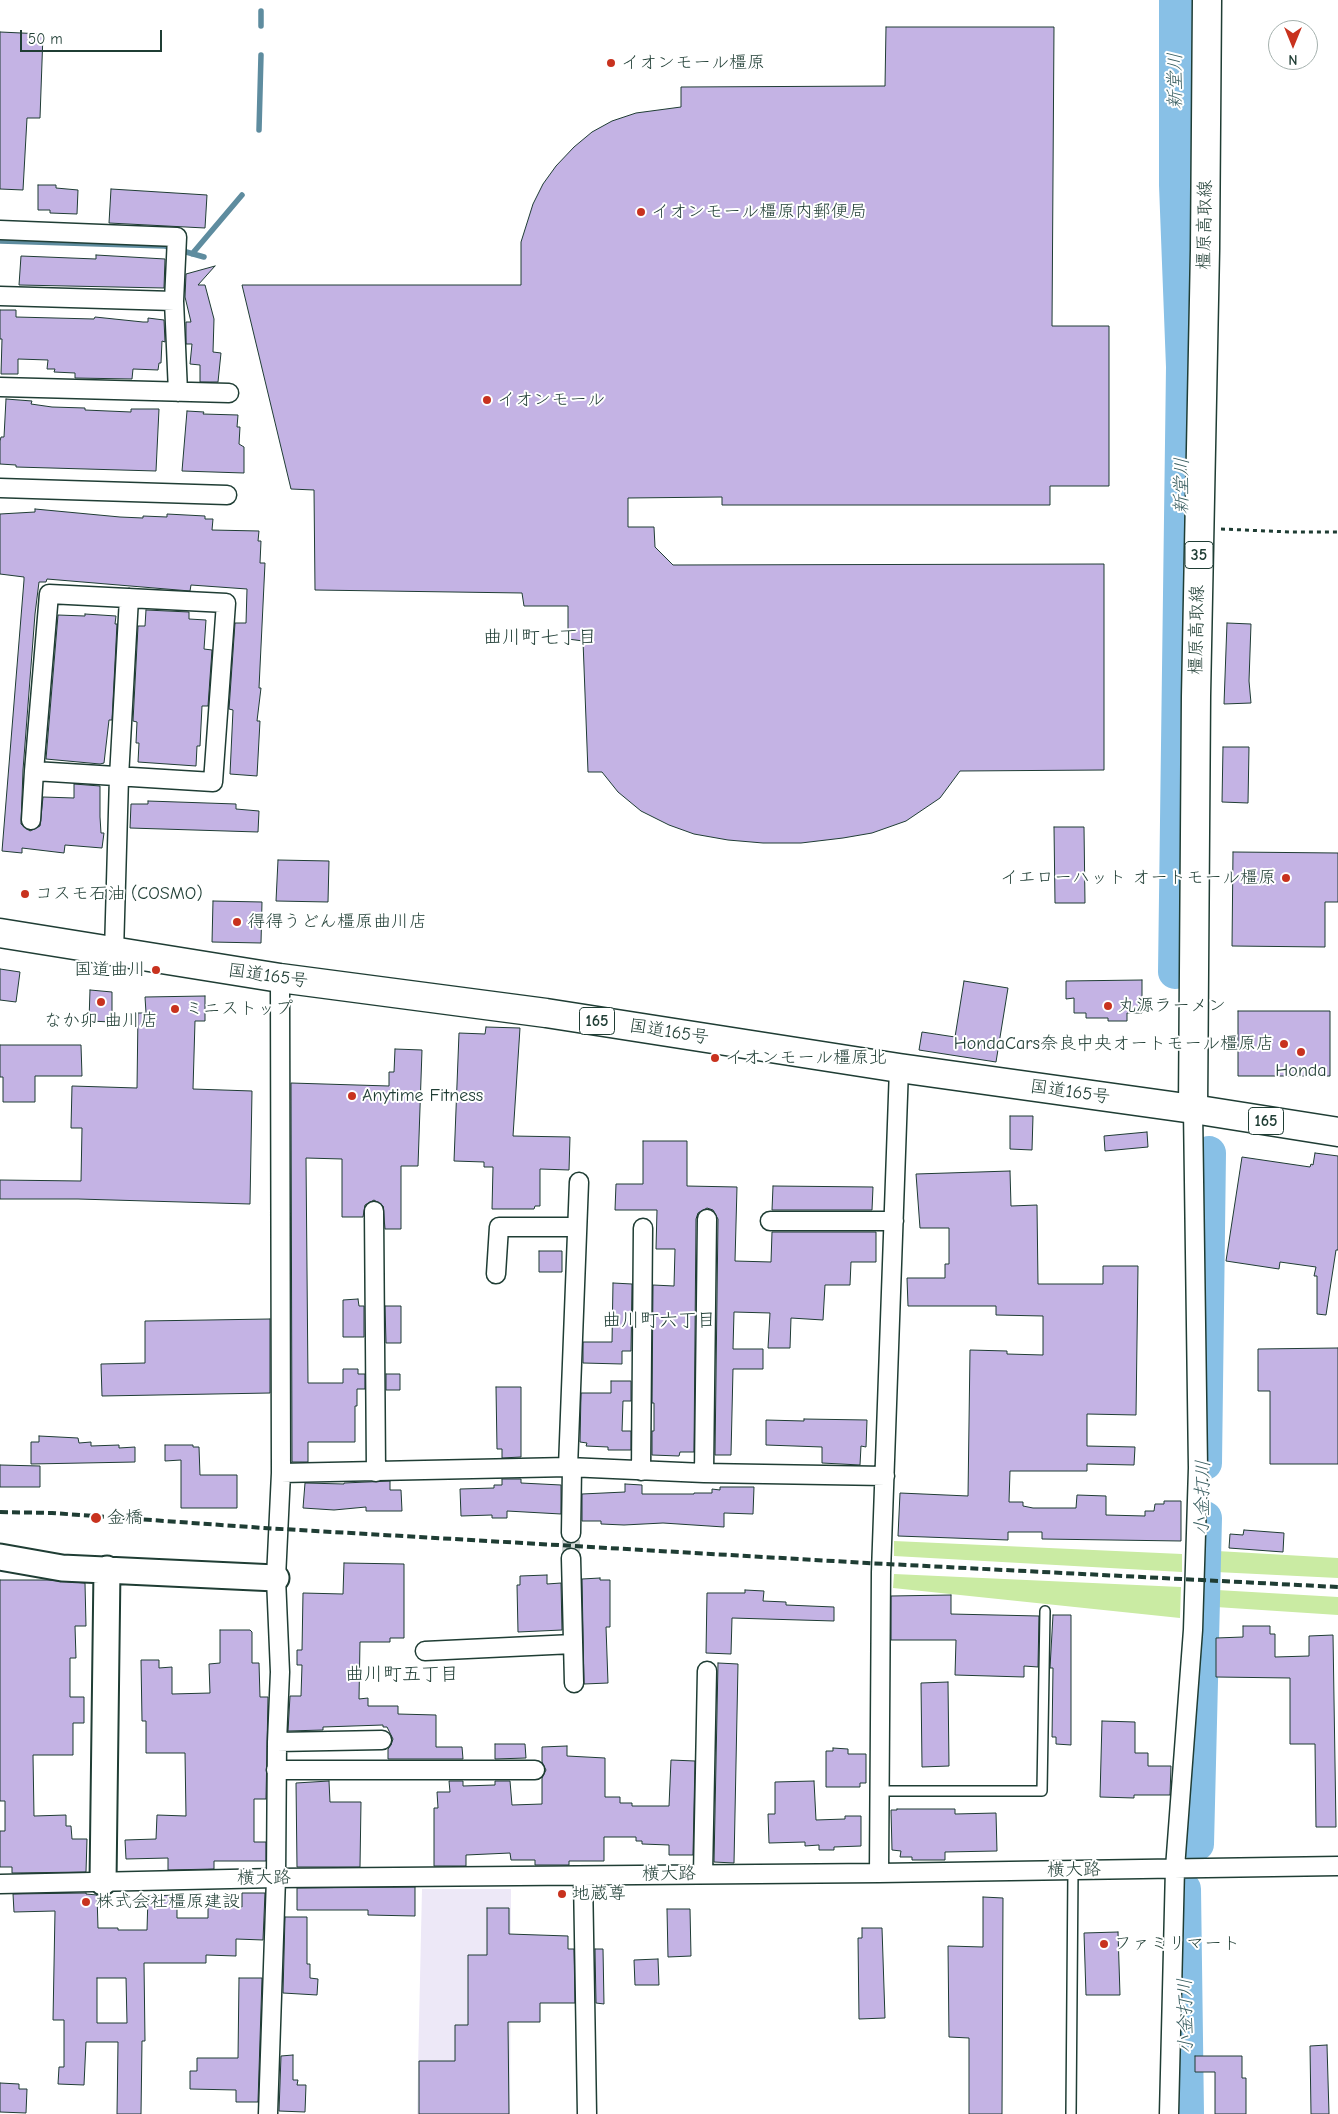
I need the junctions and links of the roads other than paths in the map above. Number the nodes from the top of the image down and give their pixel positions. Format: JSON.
{"nodes":[{"id":1,"x":1207,"y":0,"type":"edge"},
{"id":2,"x":0,"y":230,"type":"edge"},
{"id":3,"x":0,"y":296,"type":"edge"},
{"id":4,"x":174,"y":301,"type":"junction"},
{"id":5,"x":0,"y":386,"type":"edge"},
{"id":6,"x":178,"y":392,"type":"junction"},
{"id":7,"x":229,"y":393,"type":"dead end"},
{"id":8,"x":0,"y":488,"type":"edge"},
{"id":9,"x":227,"y":495,"type":"dead end"},
{"id":10,"x":129,"y":598,"type":"junction"},
{"id":11,"x":34,"y":771,"type":"junction"},
{"id":12,"x":119,"y":777,"type":"junction"},
{"id":13,"x":31,"y":820,"type":"dead end"},
{"id":14,"x":0,"y":933,"type":"edge"},
{"id":15,"x":114,"y":952,"type":"junction"},
{"id":16,"x":280,"y":978,"type":"junction"},
{"id":17,"x":899,"y":1068,"type":"junction"},
{"id":18,"x":1193,"y":1109,"type":"junction"},
{"id":19,"x":1338,"y":1132,"type":"edge"},
{"id":20,"x":579,"y":1182,"type":"dead end"},
{"id":21,"x":374,"y":1211,"type":"dead end"},
{"id":22,"x":707,"y":1219,"type":"dead end"},
{"id":23,"x":770,"y":1222,"type":"dead end"},
{"id":24,"x":894,"y":1222,"type":"junction"},
{"id":25,"x":577,"y":1227,"type":"junction"},
{"id":26,"x":643,"y":1228,"type":"dead end"},
{"id":27,"x":496,"y":1274,"type":"dead end"},
{"id":28,"x":570,"y":1468,"type":"junction"},
{"id":29,"x":641,"y":1471,"type":"junction"},
{"id":30,"x":376,"y":1472,"type":"junction"},
{"id":31,"x":280,"y":1474,"type":"junction"},
{"id":32,"x":704,"y":1474,"type":"junction"},
{"id":33,"x":885,"y":1476,"type":"junction"},
{"id":34,"x":571,"y":1533,"type":"tunnel mouth"},
{"id":35,"x":0,"y":1557,"type":"edge"},
{"id":36,"x":571,"y":1558,"type":"tunnel mouth"},
{"id":37,"x":107,"y":1568,"type":"junction"},
{"id":38,"x":276,"y":1578,"type":"junction"},
{"id":39,"x":1045,"y":1611,"type":"dead end"},
{"id":40,"x":573,"y":1644,"type":"junction"},
{"id":41,"x":425,"y":1651,"type":"dead end"},
{"id":42,"x":707,"y":1671,"type":"dead end"},
{"id":43,"x":574,"y":1683,"type":"dead end"},
{"id":44,"x":382,"y":1740,"type":"dead end"},
{"id":45,"x":277,"y":1742,"type":"junction"},
{"id":46,"x":276,"y":1770,"type":"junction"},
{"id":47,"x":535,"y":1770,"type":"dead end"},
{"id":48,"x":879,"y":1791,"type":"junction"},
{"id":49,"x":1338,"y":1866,"type":"edge"},
{"id":50,"x":1175,"y":1868,"type":"junction"},
{"id":51,"x":1073,"y":1870,"type":"junction"},
{"id":52,"x":879,"y":1873,"type":"junction"},
{"id":53,"x":703,"y":1874,"type":"junction"},
{"id":54,"x":582,"y":1876,"type":"junction"},
{"id":55,"x":276,"y":1878,"type":"junction"},
{"id":56,"x":103,"y":1882,"type":"junction"},
{"id":57,"x":0,"y":1884,"type":"edge"},
{"id":58,"x":268,"y":2114,"type":"edge"},
{"id":59,"x":587,"y":2114,"type":"edge"},
{"id":60,"x":1071,"y":2114,"type":"edge"},
{"id":61,"x":1169,"y":2114,"type":"edge"}],
"edges":[{"from":1,"to":18,"type":"main road","name":"橿原高取線","number":"35"},
{"from":2,"to":4,"type":"street"},
{"from":3,"to":4,"type":"street"},
{"from":4,"to":6,"type":"street"},
{"from":5,"to":6,"type":"street"},
{"from":6,"to":7,"type":"street"},
{"from":8,"to":9,"type":"street"},
{"from":10,"to":11,"type":"street"},
{"from":10,"to":12,"type":"street"},
{"from":10,"to":12,"type":"street"},
{"from":11,"to":12,"type":"street"},
{"from":11,"to":13,"type":"street"},
{"from":12,"to":15,"type":"street"},
{"from":14,"to":15,"type":"main road","name":"国道165号","number":"165"},
{"from":15,"to":16,"type":"main road","name":"国道165号","number":"165"},
{"from":16,"to":17,"type":"main road","name":"国道165号","number":"165"},
{"from":16,"to":31,"type":"street"},
{"from":17,"to":18,"type":"main road","name":"国道165号","number":"165"},
{"from":17,"to":24,"type":"street"},
{"from":18,"to":19,"type":"main road","name":"国道165号","number":"165"},
{"from":18,"to":50,"type":"street"},
{"from":20,"to":25,"type":"street"},
{"from":21,"to":30,"type":"street"},
{"from":22,"to":32,"type":"street"},
{"from":23,"to":24,"type":"street"},
{"from":24,"to":33,"type":"street"},
{"from":25,"to":27,"type":"street"},
{"from":25,"to":28,"type":"street"},
{"from":26,"to":29,"type":"street"},
{"from":28,"to":29,"type":"street"},
{"from":28,"to":30,"type":"street"},
{"from":28,"to":34,"type":"street"},
{"from":29,"to":32,"type":"street"},
{"from":30,"to":31,"type":"street"},
{"from":31,"to":38,"type":"street"},
{"from":32,"to":33,"type":"street"},
{"from":33,"to":48,"type":"street"},
{"from":35,"to":37,"type":"street"},
{"from":36,"to":40,"type":"street"},
{"from":37,"to":38,"type":"street"},
{"from":37,"to":56,"type":"street"},
{"from":38,"to":45,"type":"street"},
{"from":39,"to":48,"type":"lane"},
{"from":40,"to":41,"type":"street"},
{"from":40,"to":43,"type":"street"},
{"from":42,"to":53,"type":"street"},
{"from":44,"to":45,"type":"street"},
{"from":45,"to":46,"type":"street"},
{"from":46,"to":47,"type":"street"},
{"from":46,"to":55,"type":"street"},
{"from":48,"to":52,"type":"street"},
{"from":49,"to":50,"type":"street","name":"横大路"},
{"from":50,"to":51,"type":"street","name":"横大路"},
{"from":50,"to":61,"type":"street"},
{"from":51,"to":52,"type":"street","name":"横大路"},
{"from":51,"to":60,"type":"lane"},
{"from":52,"to":53,"type":"street","name":"横大路"},
{"from":53,"to":54,"type":"street","name":"横大路"},
{"from":54,"to":55,"type":"street","name":"横大路"},
{"from":54,"to":59,"type":"street"},
{"from":55,"to":56,"type":"street","name":"横大路"},
{"from":55,"to":58,"type":"street"},
{"from":56,"to":57,"type":"street","name":"横大路"}]}
